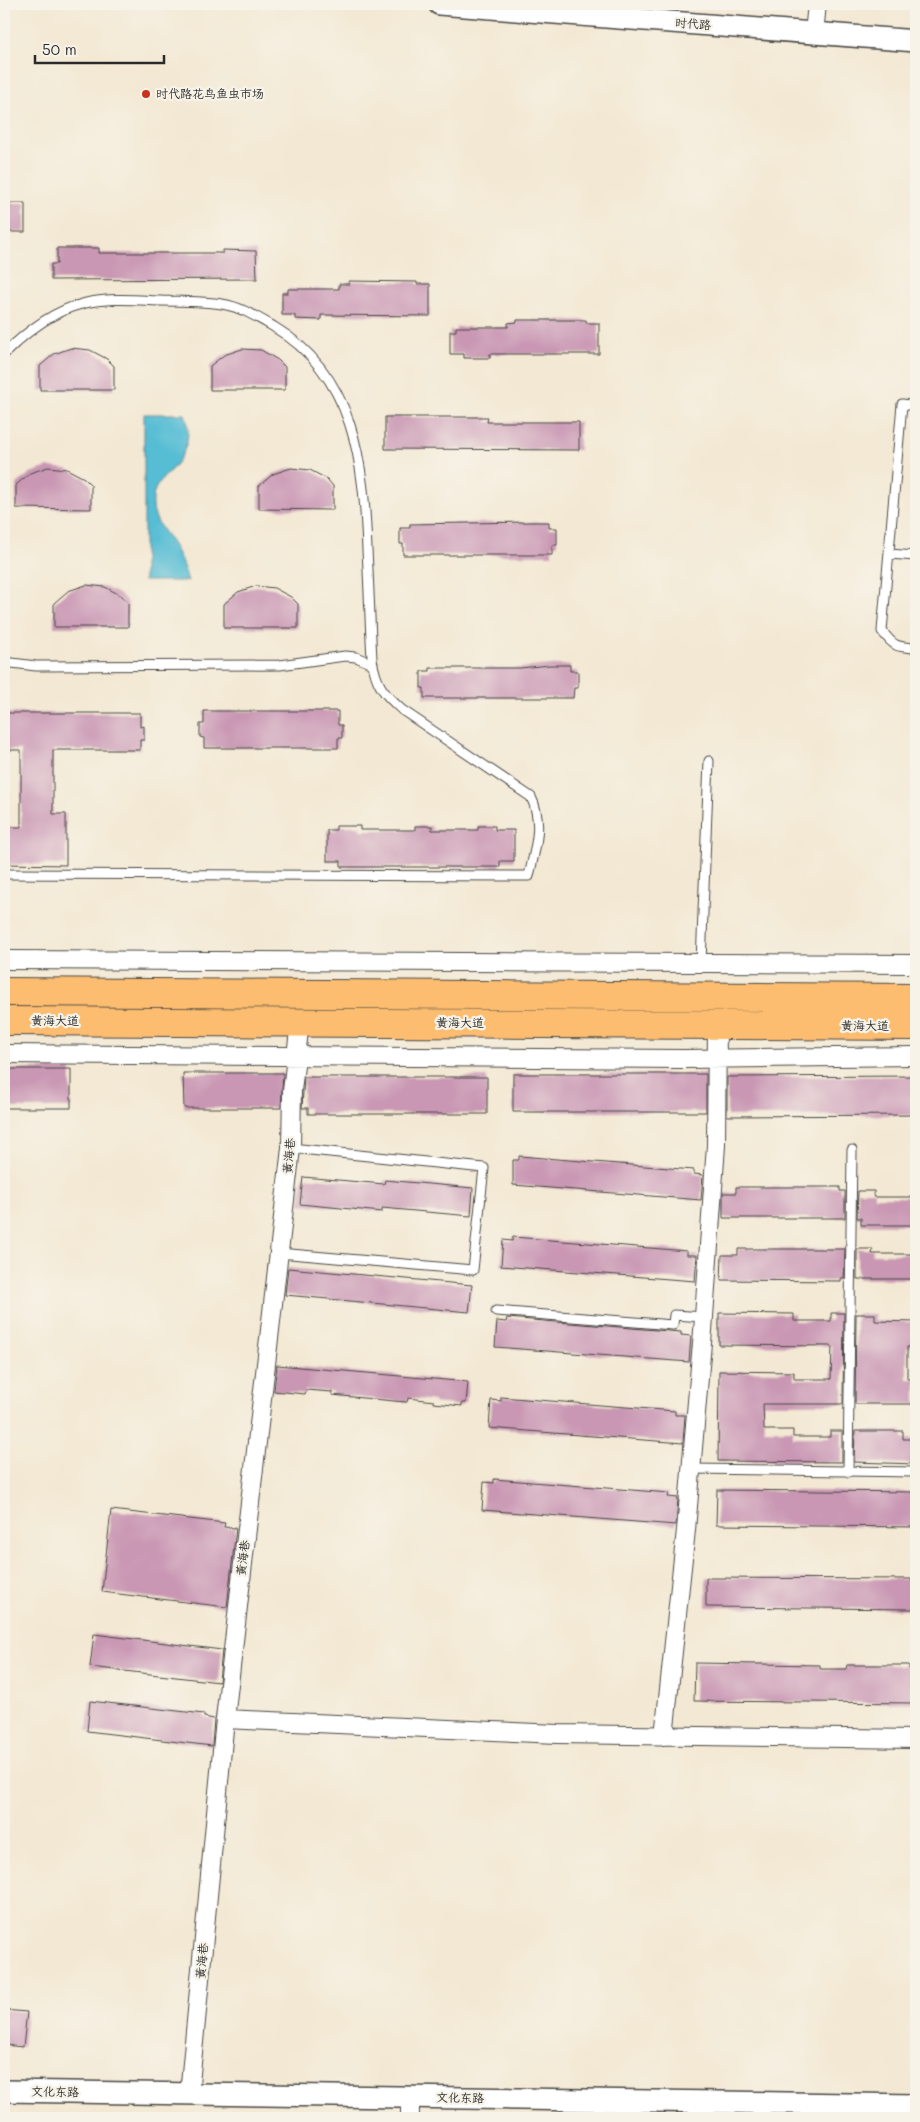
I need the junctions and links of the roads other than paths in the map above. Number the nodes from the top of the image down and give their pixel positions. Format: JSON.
{"nodes":[{"id":1,"x":439,"y":4,"type":"edge"},
{"id":2,"x":817,"y":4,"type":"edge"},
{"id":3,"x":814,"y":33,"type":"junction"},
{"id":4,"x":916,"y":41,"type":"edge"},
{"id":5,"x":4,"y":354,"type":"edge"},
{"id":6,"x":916,"y":406,"type":"edge"},
{"id":7,"x":889,"y":554,"type":"junction"},
{"id":8,"x":916,"y":556,"type":"edge"},
{"id":9,"x":916,"y":648,"type":"edge"},
{"id":10,"x":4,"y":662,"type":"edge"},
{"id":11,"x":373,"y":664,"type":"junction"},
{"id":12,"x":709,"y":761,"type":"dead end"},
{"id":13,"x":4,"y":874,"type":"edge"},
{"id":14,"x":4,"y":960,"type":"edge"},
{"id":15,"x":701,"y":963,"type":"junction"},
{"id":16,"x":916,"y":964,"type":"edge"},
{"id":17,"x":4,"y":992,"type":"edge"},
{"id":18,"x":916,"y":998,"type":"edge"},
{"id":19,"x":4,"y":1021,"type":"edge"},
{"id":20,"x":300,"y":1022,"type":"junction"},
{"id":21,"x":716,"y":1025,"type":"junction"},
{"id":22,"x":916,"y":1026,"type":"edge"},
{"id":23,"x":4,"y":1054,"type":"edge"},
{"id":24,"x":296,"y":1056,"type":"junction"},
{"id":25,"x":916,"y":1056,"type":"edge"},
{"id":26,"x":715,"y":1059,"type":"junction"},
{"id":27,"x":290,"y":1148,"type":"junction"},
{"id":28,"x":852,"y":1150,"type":"dead end"},
{"id":29,"x":278,"y":1253,"type":"junction"},
{"id":30,"x":496,"y":1311,"type":"dead end"},
{"id":31,"x":704,"y":1317,"type":"junction"},
{"id":32,"x":692,"y":1470,"type":"junction"},
{"id":33,"x":848,"y":1472,"type":"junction"},
{"id":34,"x":916,"y":1472,"type":"edge"},
{"id":35,"x":225,"y":1719,"type":"junction"},
{"id":36,"x":664,"y":1736,"type":"junction"},
{"id":37,"x":916,"y":1740,"type":"edge"},
{"id":38,"x":4,"y":2091,"type":"edge"},
{"id":39,"x":189,"y":2094,"type":"junction"},
{"id":40,"x":410,"y":2097,"type":"junction"},
{"id":41,"x":916,"y":2105,"type":"edge"},
{"id":42,"x":600,"y":2109,"type":"edge"},
{"id":43,"x":757,"y":2110,"type":"edge"},
{"id":44,"x":410,"y":2118,"type":"edge"}],
"edges":[{"from":1,"to":3,"type":"street","name":"时代路"},
{"from":2,"to":3,"type":"street"},
{"from":3,"to":4,"type":"street","name":"时代路"},
{"from":5,"to":11,"type":"lane"},
{"from":6,"to":7,"type":"lane"},
{"from":7,"to":8,"type":"lane"},
{"from":7,"to":9,"type":"lane"},
{"from":10,"to":11,"type":"lane"},
{"from":11,"to":13,"type":"lane"},
{"from":12,"to":15,"type":"lane"},
{"from":14,"to":15,"type":"street"},
{"from":15,"to":16,"type":"street"},
{"from":17,"to":18,"type":"main road"},
{"from":19,"to":20,"type":"main road","name":"黄海大道"},
{"from":20,"to":21,"type":"main road","name":"黄海大道"},
{"from":20,"to":24,"type":"street","name":"黄海巷"},
{"from":21,"to":22,"type":"main road","name":"黄海大道"},
{"from":21,"to":26,"type":"street"},
{"from":23,"to":24,"type":"street"},
{"from":24,"to":26,"type":"street"},
{"from":24,"to":27,"type":"street","name":"黄海巷"},
{"from":25,"to":26,"type":"street"},
{"from":26,"to":31,"type":"street"},
{"from":27,"to":29,"type":"street","name":"黄海巷"},
{"from":27,"to":29,"type":"lane"},
{"from":28,"to":33,"type":"lane"},
{"from":29,"to":35,"type":"street","name":"黄海巷"},
{"from":30,"to":31,"type":"lane"},
{"from":31,"to":32,"type":"street"},
{"from":32,"to":33,"type":"lane"},
{"from":32,"to":36,"type":"street"},
{"from":33,"to":34,"type":"lane"},
{"from":35,"to":36,"type":"street"},
{"from":35,"to":39,"type":"street","name":"黄海巷"},
{"from":36,"to":37,"type":"street"},
{"from":38,"to":39,"type":"street","name":"文化东路"},
{"from":39,"to":40,"type":"street","name":"文化东路"},
{"from":40,"to":42,"type":"street","name":"文化东路"},
{"from":40,"to":44,"type":"street"},
{"from":41,"to":43,"type":"street","name":"文化东路"},
{"from":42,"to":43,"type":"street","name":"文化东路"}]}
